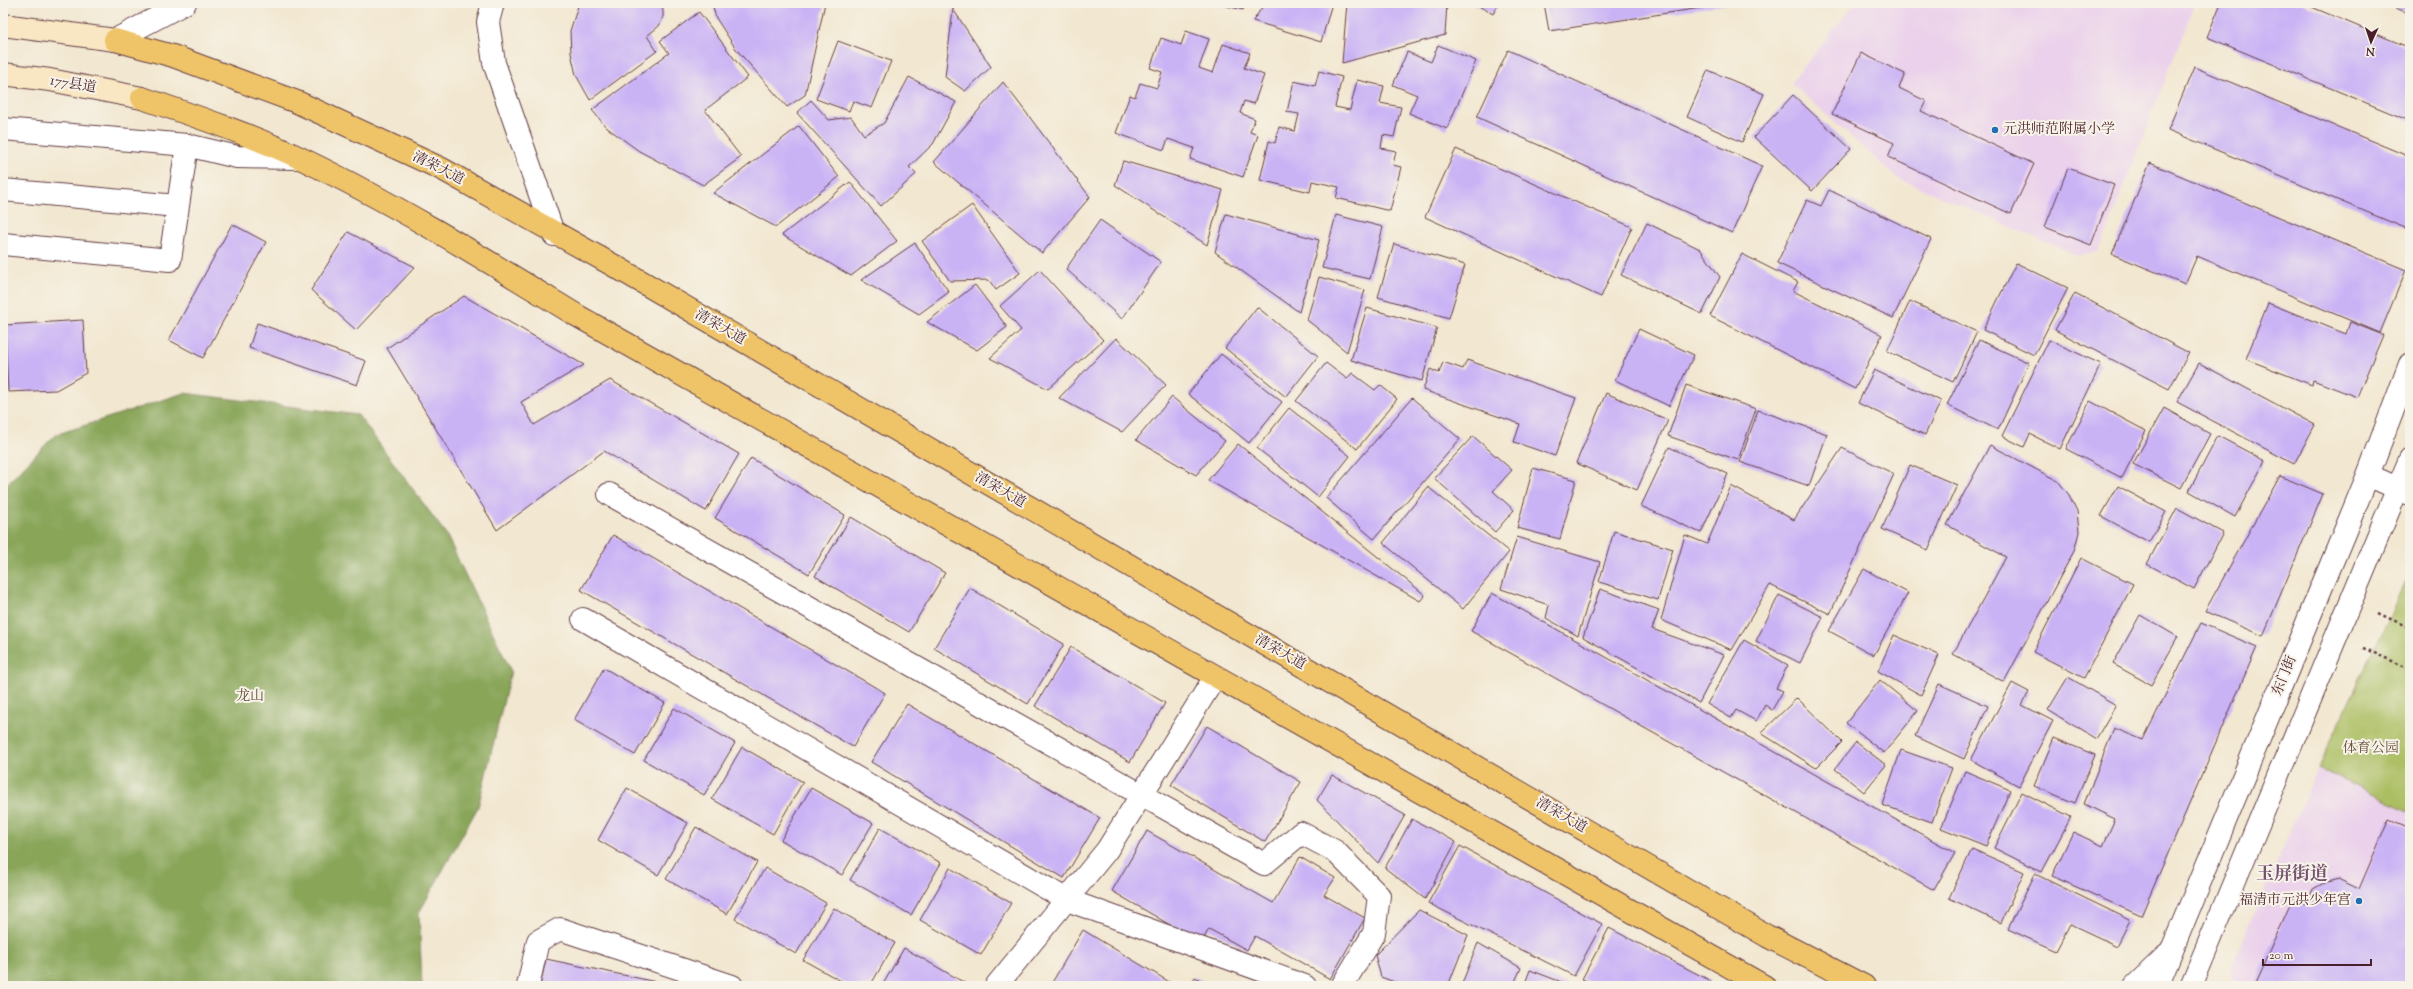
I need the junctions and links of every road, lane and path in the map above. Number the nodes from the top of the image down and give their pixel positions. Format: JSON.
{"nodes":[{"id":1,"x":185,"y":3,"type":"edge"},
{"id":2,"x":493,"y":3,"type":"edge"},
{"id":3,"x":3,"y":24,"type":"edge"},
{"id":4,"x":115,"y":40,"type":"junction"},
{"id":5,"x":3,"y":74,"type":"edge"},
{"id":6,"x":3,"y":129,"type":"edge"},
{"id":7,"x":187,"y":145,"type":"junction"},
{"id":8,"x":299,"y":158,"type":"junction"},
{"id":9,"x":3,"y":190,"type":"edge"},
{"id":10,"x":177,"y":206,"type":"junction"},
{"id":11,"x":554,"y":234,"type":"junction"},
{"id":12,"x":3,"y":244,"type":"edge"},
{"id":13,"x":2410,"y":364,"type":"edge"},
{"id":14,"x":2410,"y":459,"type":"edge"},
{"id":15,"x":2368,"y":475,"type":"junction"},
{"id":16,"x":2404,"y":491,"type":"edge"},
{"id":17,"x":609,"y":494,"type":"dead end"},
{"id":18,"x":2378,"y":614,"type":"dead end"},
{"id":19,"x":583,"y":619,"type":"dead end"},
{"id":20,"x":2410,"y":628,"type":"edge"},
{"id":21,"x":2362,"y":648,"type":"dead end"},
{"id":22,"x":2410,"y":669,"type":"edge"},
{"id":23,"x":1215,"y":677,"type":"junction"},
{"id":24,"x":1142,"y":795,"type":"junction"},
{"id":25,"x":1067,"y":900,"type":"junction"},
{"id":26,"x":2174,"y":948,"type":"junction"},
{"id":27,"x":2203,"y":958,"type":"junction"},
{"id":28,"x":1750,"y":983,"type":"edge"},
{"id":29,"x":528,"y":986,"type":"edge"},
{"id":30,"x":732,"y":986,"type":"edge"},
{"id":31,"x":996,"y":986,"type":"edge"},
{"id":32,"x":1306,"y":986,"type":"edge"},
{"id":33,"x":1342,"y":986,"type":"edge"},
{"id":34,"x":1864,"y":986,"type":"edge"},
{"id":35,"x":2135,"y":986,"type":"edge"},
{"id":36,"x":2157,"y":986,"type":"edge"},
{"id":37,"x":2191,"y":986,"type":"edge"},
{"id":38,"x":2206,"y":986,"type":"edge"}],
"edges":[{"from":1,"to":4,"type":"street"},
{"from":2,"to":11,"type":"street"},
{"from":3,"to":4,"type":"main road"},
{"from":4,"to":11,"type":"main road","name":"清荣大道"},
{"from":5,"to":8,"type":"main road","name":"177县道"},
{"from":6,"to":7,"type":"street"},
{"from":7,"to":8,"type":"street"},
{"from":7,"to":10,"type":"street"},
{"from":8,"to":23,"type":"main road"},
{"from":9,"to":10,"type":"street"},
{"from":10,"to":12,"type":"street"},
{"from":11,"to":34,"type":"main road","name":"清荣大道"},
{"from":13,"to":15,"type":"street","name":"东门街"},
{"from":14,"to":16,"type":"street"},
{"from":15,"to":16,"type":"street"},
{"from":15,"to":26,"type":"street","name":"东门街"},
{"from":16,"to":27,"type":"street"},
{"from":17,"to":24,"type":"street"},
{"from":18,"to":20,"type":"path"},
{"from":19,"to":25,"type":"street"},
{"from":21,"to":22,"type":"path"},
{"from":23,"to":24,"type":"street"},
{"from":23,"to":28,"type":"main road"},
{"from":24,"to":25,"type":"street"},
{"from":24,"to":33,"type":"street"},
{"from":25,"to":31,"type":"street"},
{"from":25,"to":32,"type":"street"},
{"from":26,"to":35,"type":"street"},
{"from":26,"to":36,"type":"street","name":"东门街"},
{"from":27,"to":37,"type":"street"},
{"from":27,"to":38,"type":"street"},
{"from":29,"to":30,"type":"street"}]}
